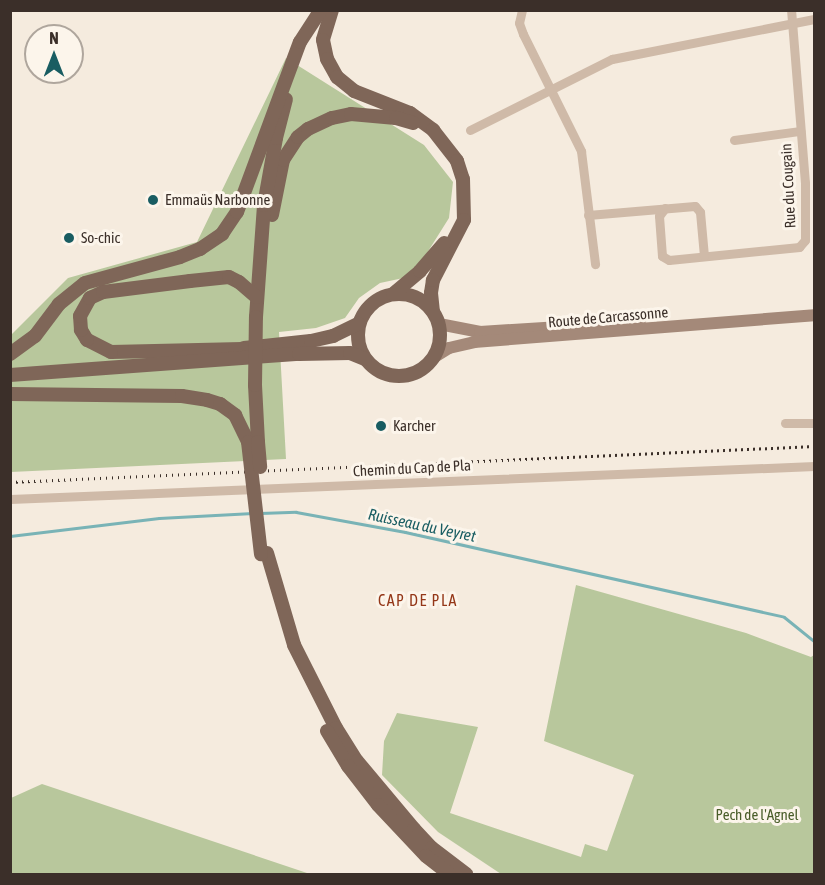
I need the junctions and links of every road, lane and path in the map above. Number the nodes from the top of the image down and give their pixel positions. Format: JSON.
{"nodes":[{"id":1,"x":321,"y":10,"type":"edge"},
{"id":2,"x":332,"y":10,"type":"edge"},
{"id":3,"x":522,"y":10,"type":"edge"},
{"id":4,"x":791,"y":10,"type":"edge"},
{"id":5,"x":814,"y":20,"type":"edge"},
{"id":6,"x":792,"y":25,"type":"junction"},
{"id":7,"x":551,"y":90,"type":"junction"},
{"id":8,"x":433,"y":130,"type":"junction"},
{"id":9,"x":471,"y":130,"type":"dead end"},
{"id":10,"x":800,"y":131,"type":"junction"},
{"id":11,"x":734,"y":140,"type":"dead end"},
{"id":12,"x":810,"y":183,"type":"edge"},
{"id":13,"x":464,"y":208,"type":"junction"},
{"id":14,"x":665,"y":208,"type":"junction"},
{"id":15,"x":588,"y":215,"type":"junction"},
{"id":16,"x":704,"y":256,"type":"junction"},
{"id":17,"x":595,"y":264,"type":"dead end"},
{"id":18,"x":393,"y":294,"type":"junction"},
{"id":19,"x":256,"y":297,"type":"junction"},
{"id":20,"x":814,"y":315,"type":"edge"},
{"id":21,"x":788,"y":317,"type":"junction"},
{"id":22,"x":436,"y":318,"type":"junction"},
{"id":23,"x":358,"y":324,"type":"junction"},
{"id":24,"x":242,"y":349,"type":"junction"},
{"id":25,"x":10,"y":354,"type":"edge"},
{"id":26,"x":433,"y":358,"type":"junction"},
{"id":27,"x":365,"y":359,"type":"junction"},
{"id":28,"x":10,"y":366,"type":"edge"},
{"id":29,"x":10,"y":375,"type":"edge"},
{"id":30,"x":10,"y":394,"type":"edge"},
{"id":31,"x":785,"y":423,"type":"dead end"},
{"id":32,"x":814,"y":423,"type":"edge"},
{"id":33,"x":253,"y":442,"type":"junction"},
{"id":34,"x":814,"y":466,"type":"edge"},
{"id":35,"x":10,"y":499,"type":"edge"},
{"id":36,"x":264,"y":554,"type":"junction"},
{"id":37,"x":449,"y":874,"type":"edge"},
{"id":38,"x":466,"y":874,"type":"edge"}],
"edges":[{"from":1,"to":19,"type":"main road"},
{"from":1,"to":25,"type":"main road"},
{"from":2,"to":8,"type":"main road"},
{"from":3,"to":7,"type":"street"},
{"from":4,"to":6,"type":"street","name":"Rue du Cougain"},
{"from":5,"to":6,"type":"street"},
{"from":6,"to":7,"type":"street"},
{"from":6,"to":10,"type":"street","name":"Rue du Cougain"},
{"from":7,"to":9,"type":"street"},
{"from":7,"to":15,"type":"street"},
{"from":8,"to":13,"type":"main road"},
{"from":8,"to":19,"type":"main road"},
{"from":10,"to":11,"type":"street"},
{"from":10,"to":12,"type":"street","name":"Rue du Cougain"},
{"from":12,"to":16,"type":"street","name":"Rue du Cougain"},
{"from":13,"to":18,"type":"main road"},
{"from":13,"to":22,"type":"main road"},
{"from":14,"to":15,"type":"street"},
{"from":14,"to":16,"type":"street"},
{"from":14,"to":16,"type":"street","name":"Rue du Cougain"},
{"from":15,"to":17,"type":"street"},
{"from":18,"to":22,"type":"main road"},
{"from":18,"to":23,"type":"main road"},
{"from":19,"to":24,"type":"main road"},
{"from":19,"to":33,"type":"main road","bridge":true},
{"from":20,"to":21,"type":"main road","name":"Route de Carcassonne"},
{"from":21,"to":22,"type":"main road","name":"Route de Carcassonne"},
{"from":21,"to":26,"type":"main road","name":"Route de Carcassonne"},
{"from":22,"to":26,"type":"main road"},
{"from":23,"to":24,"type":"main road"},
{"from":23,"to":27,"type":"main road"},
{"from":24,"to":28,"type":"main road"},
{"from":26,"to":27,"type":"main road"},
{"from":27,"to":29,"type":"main road"},
{"from":30,"to":33,"type":"main road"},
{"from":31,"to":32,"type":"street"},
{"from":33,"to":36,"type":"main road","bridge":true},
{"from":34,"to":35,"type":"street","name":"Chemin du Cap de Pla"},
{"from":36,"to":37,"type":"main road"},
{"from":36,"to":38,"type":"main road"}]}
